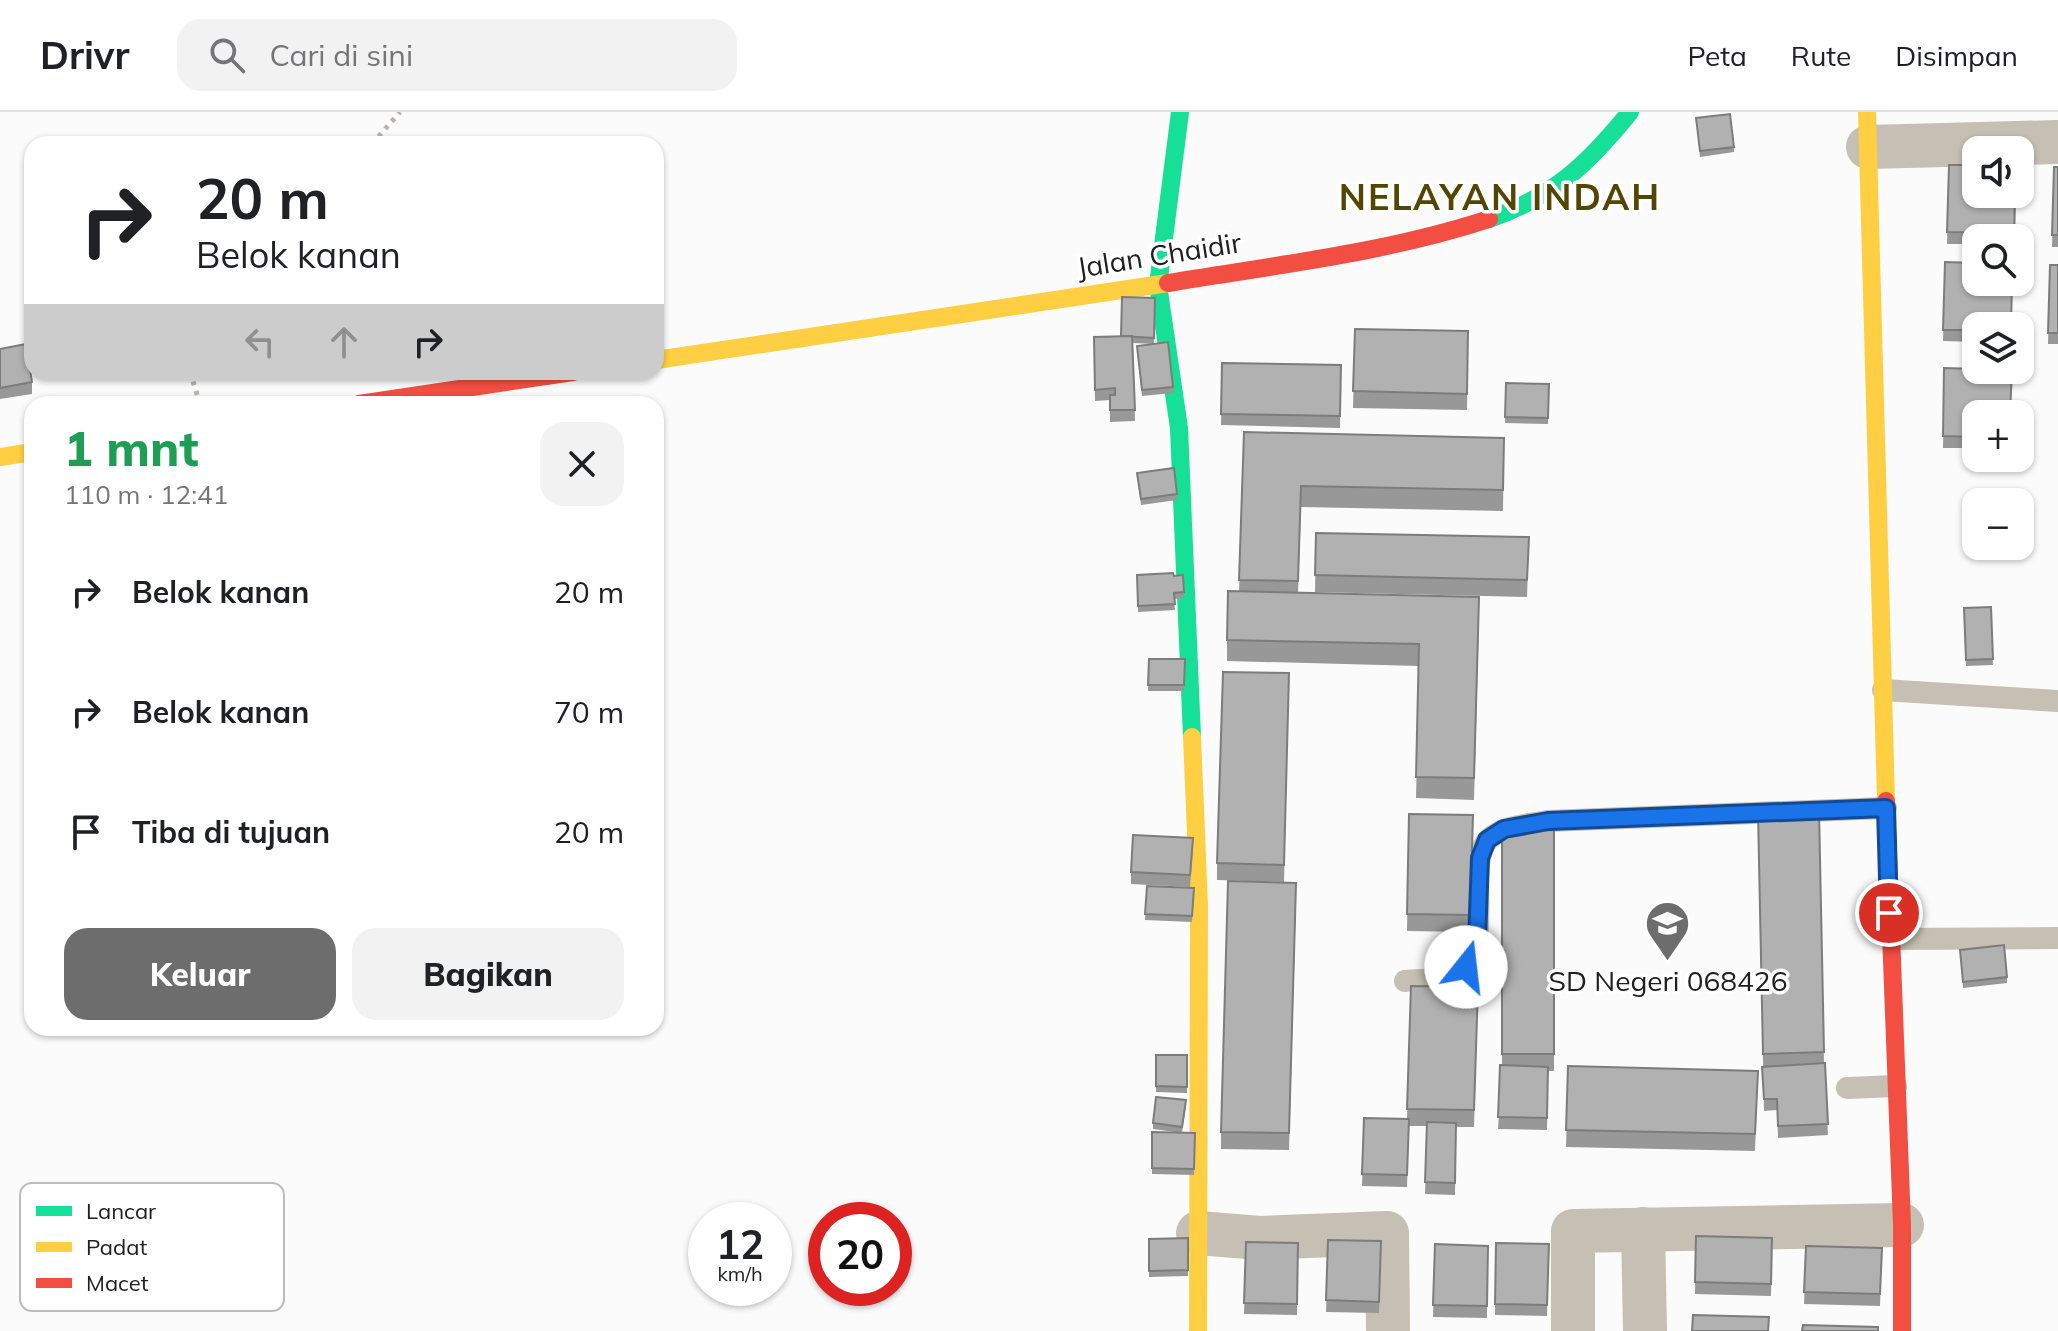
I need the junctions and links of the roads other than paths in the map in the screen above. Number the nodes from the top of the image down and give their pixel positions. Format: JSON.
{"nodes":[{"id":1,"x":1180,"y":112,"type":"edge"},
{"id":2,"x":1630,"y":112,"type":"edge"},
{"id":3,"x":1868,"y":129,"type":"edge"},
{"id":4,"x":2058,"y":142,"type":"edge"},
{"id":5,"x":1158,"y":285,"type":"junction"},
{"id":6,"x":664,"y":359,"type":"edge"},
{"id":7,"x":520,"y":380,"type":"edge"},
{"id":8,"x":412,"y":396,"type":"edge"},
{"id":9,"x":24,"y":453,"type":"edge"},
{"id":10,"x":0,"y":457,"type":"edge"},
{"id":11,"x":1883,"y":690,"type":"junction"},
{"id":12,"x":2058,"y":701,"type":"edge"},
{"id":13,"x":1886,"y":808,"type":"junction"},
{"id":14,"x":2058,"y":938,"type":"edge"},
{"id":15,"x":1890,"y":939,"type":"junction"},
{"id":16,"x":1405,"y":981,"type":"dead end"},
{"id":17,"x":1896,"y":1086,"type":"junction"},
{"id":18,"x":1847,"y":1088,"type":"dead end"},
{"id":19,"x":1902,"y":1225,"type":"junction"},
{"id":20,"x":1643,"y":1229,"type":"junction"},
{"id":21,"x":1198,"y":1233,"type":"junction"},
{"id":22,"x":1198,"y":1331,"type":"edge"},
{"id":23,"x":1388,"y":1331,"type":"edge"},
{"id":24,"x":1573,"y":1331,"type":"edge"},
{"id":25,"x":1645,"y":1331,"type":"edge"},
{"id":26,"x":1902,"y":1331,"type":"edge"}],
"edges":[{"from":1,"to":5,"type":"street"},
{"from":2,"to":5,"type":"street","name":"Jalan Chaidir"},
{"from":3,"to":4,"type":"street"},
{"from":3,"to":11,"type":"street"},
{"from":5,"to":6,"type":"street","name":"Jalan Chaidir"},
{"from":5,"to":21,"type":"street"},
{"from":7,"to":8,"type":"street"},
{"from":9,"to":10,"type":"street"},
{"from":11,"to":12,"type":"lane"},
{"from":11,"to":13,"type":"street"},
{"from":13,"to":15,"type":"street"},
{"from":13,"to":16,"type":"lane"},
{"from":14,"to":15,"type":"lane"},
{"from":15,"to":17,"type":"street"},
{"from":17,"to":18,"type":"lane"},
{"from":17,"to":19,"type":"street"},
{"from":19,"to":20,"type":"street"},
{"from":19,"to":26,"type":"street"},
{"from":20,"to":24,"type":"street"},
{"from":20,"to":25,"type":"street"},
{"from":21,"to":22,"type":"street"},
{"from":21,"to":23,"type":"street"}]}
